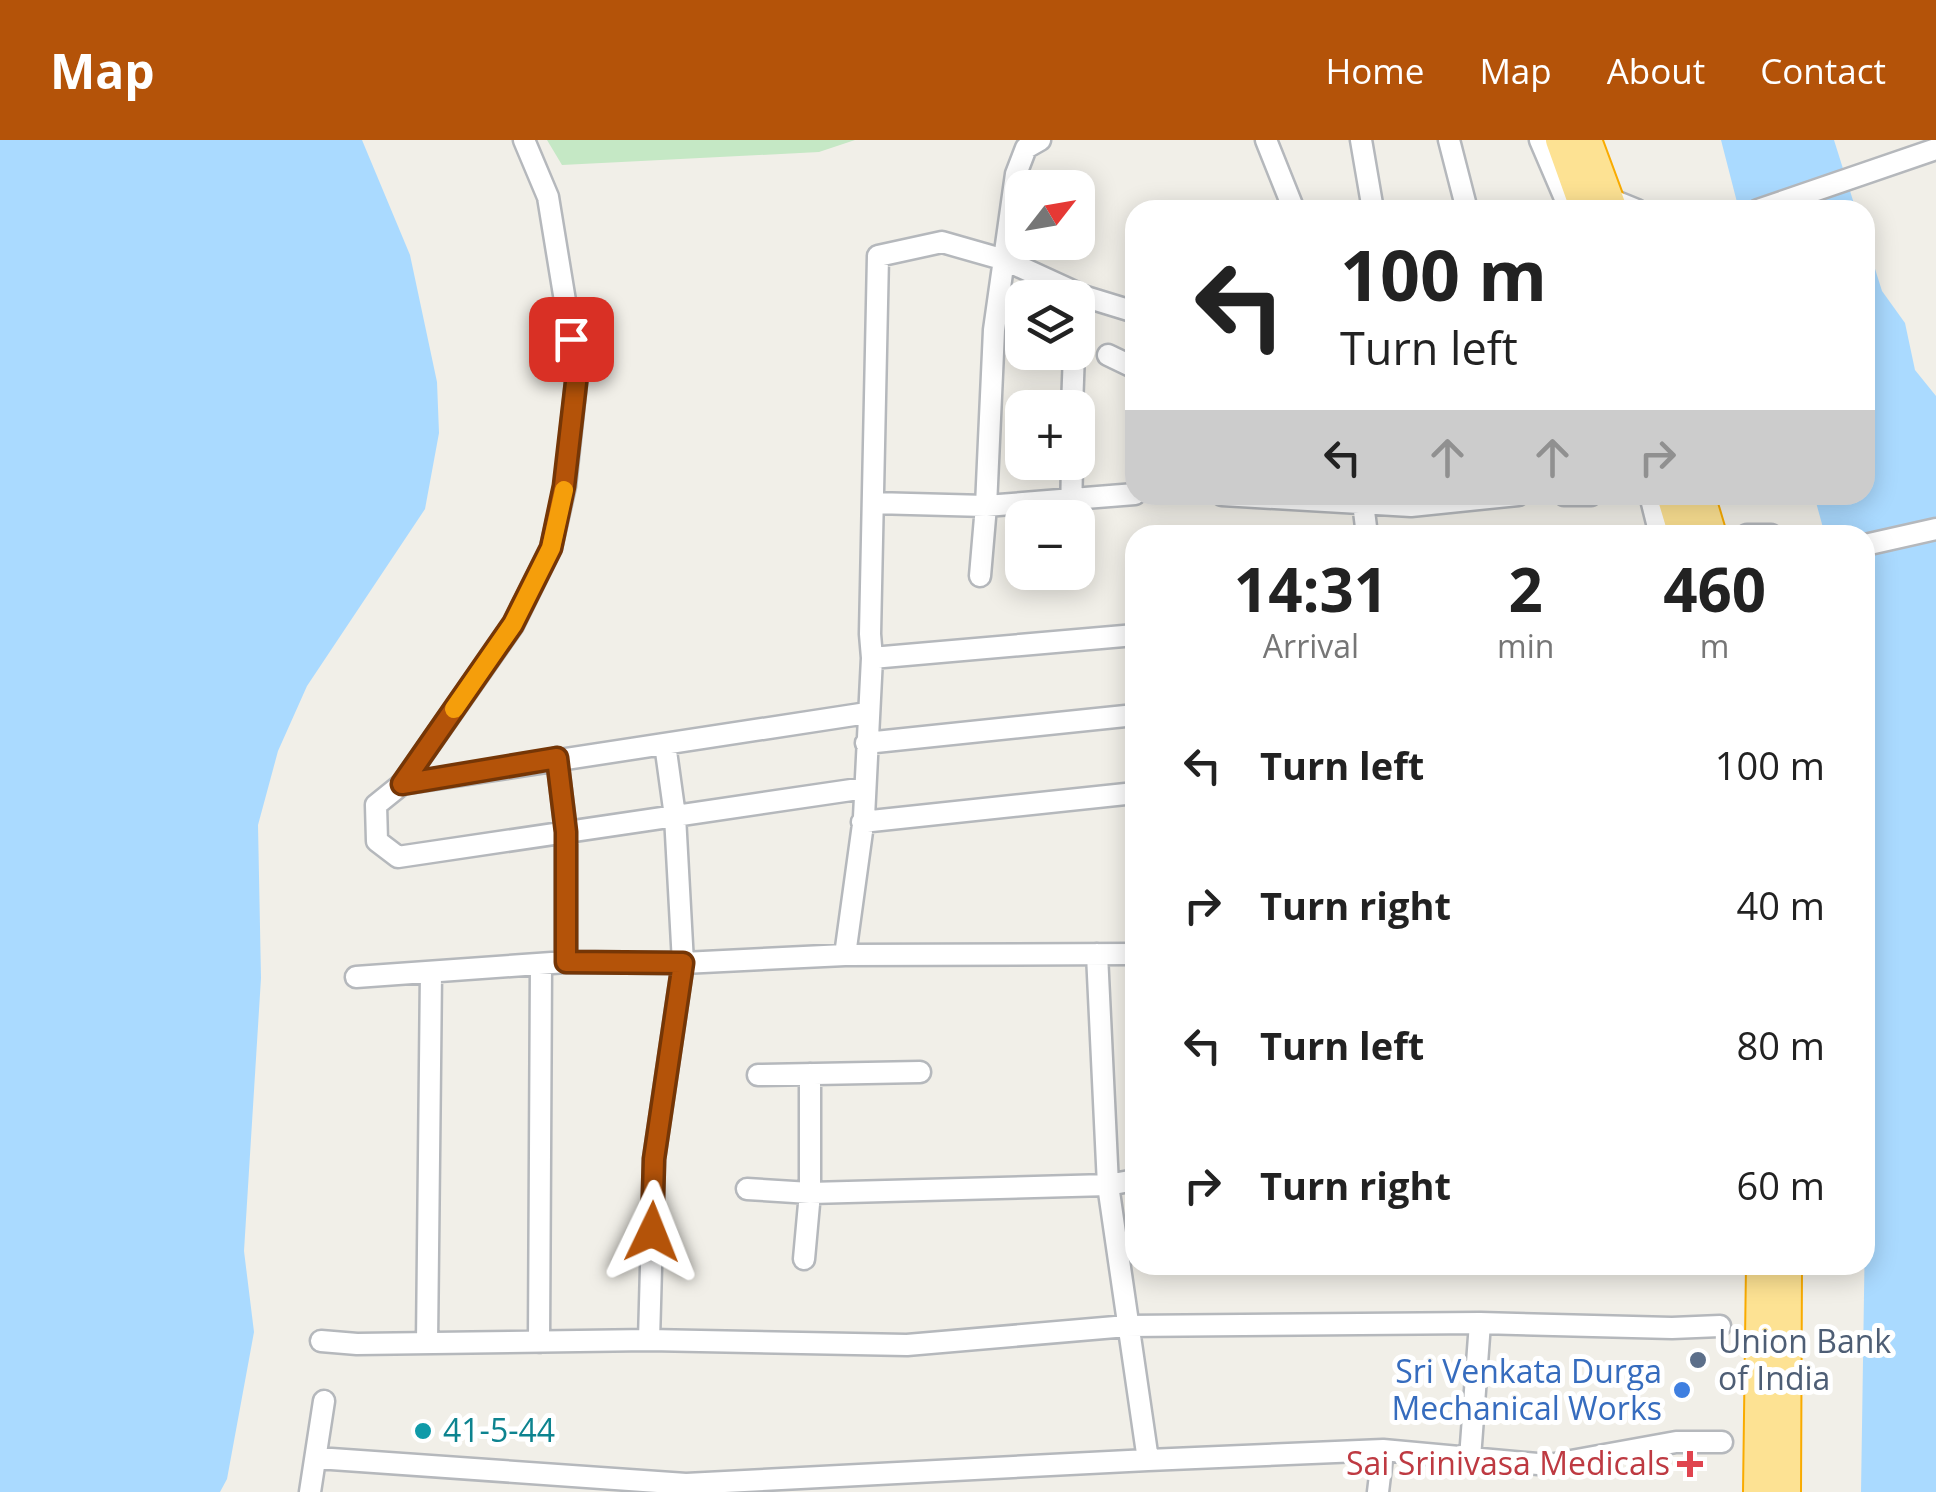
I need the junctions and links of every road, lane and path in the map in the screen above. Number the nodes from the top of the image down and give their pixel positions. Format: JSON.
{"nodes":[{"id":1,"x":524,"y":140,"type":"edge"},
{"id":2,"x":1040,"y":140,"type":"edge"},
{"id":3,"x":1266,"y":140,"type":"edge"},
{"id":4,"x":1362,"y":140,"type":"edge"},
{"id":5,"x":1448,"y":140,"type":"edge"},
{"id":6,"x":1540,"y":140,"type":"edge"},
{"id":7,"x":1560,"y":140,"type":"edge"},
{"id":8,"x":1587,"y":140,"type":"edge"},
{"id":9,"x":1936,"y":150,"type":"edge"},
{"id":10,"x":1018,"y":170,"type":"edge"},
{"id":11,"x":1290,"y":200,"type":"edge"},
{"id":12,"x":1371,"y":200,"type":"edge"},
{"id":13,"x":1463,"y":200,"type":"edge"},
{"id":14,"x":1566,"y":200,"type":"edge"},
{"id":15,"x":1598,"y":200,"type":"edge"},
{"id":16,"x":1601,"y":200,"type":"edge"},
{"id":17,"x":1788,"y":200,"type":"edge"},
{"id":18,"x":1005,"y":260,"type":"junction"},
{"id":19,"x":1049,"y":280,"type":"edge"},
{"id":20,"x":1095,"y":300,"type":"edge"},
{"id":21,"x":1125,"y":309,"type":"edge"},
{"id":22,"x":1108,"y":355,"type":"dead end"},
{"id":23,"x":1125,"y":363,"type":"edge"},
{"id":24,"x":1125,"y":496,"type":"edge"},
{"id":25,"x":873,"y":503,"type":"junction"},
{"id":26,"x":1095,"y":503,"type":"edge"},
{"id":27,"x":986,"y":506,"type":"junction"},
{"id":28,"x":1005,"y":506,"type":"edge"},
{"id":29,"x":1936,"y":529,"type":"edge"},
{"id":30,"x":1875,"y":543,"type":"edge"},
{"id":31,"x":980,"y":576,"type":"dead end"},
{"id":32,"x":1125,"y":636,"type":"edge"},
{"id":33,"x":872,"y":658,"type":"junction"},
{"id":34,"x":867,"y":713,"type":"junction"},
{"id":35,"x":1125,"y":716,"type":"edge"},
{"id":36,"x":866,"y":743,"type":"junction"},
{"id":37,"x":666,"y":744,"type":"junction"},
{"id":38,"x":557,"y":758,"type":"junction"},
{"id":39,"x":402,"y":784,"type":"junction"},
{"id":40,"x":865,"y":788,"type":"junction"},
{"id":41,"x":1125,"y":794,"type":"edge"},
{"id":42,"x":674,"y":816,"type":"junction"},
{"id":43,"x":862,"y":822,"type":"junction"},
{"id":44,"x":566,"y":832,"type":"junction"},
{"id":45,"x":1098,"y":954,"type":"junction"},
{"id":46,"x":1125,"y":954,"type":"edge"},
{"id":47,"x":845,"y":955,"type":"junction"},
{"id":48,"x":566,"y":962,"type":"junction"},
{"id":49,"x":683,"y":963,"type":"junction"},
{"id":50,"x":541,"y":964,"type":"junction"},
{"id":51,"x":431,"y":972,"type":"junction"},
{"id":52,"x":356,"y":978,"type":"dead end"},
{"id":53,"x":920,"y":1072,"type":"dead end"},
{"id":54,"x":758,"y":1074,"type":"dead end"},
{"id":55,"x":810,"y":1074,"type":"junction"},
{"id":56,"x":1125,"y":1182,"type":"edge"},
{"id":57,"x":1108,"y":1185,"type":"junction"},
{"id":58,"x":747,"y":1189,"type":"dead end"},
{"id":59,"x":810,"y":1193,"type":"junction"},
{"id":60,"x":804,"y":1259,"type":"dead end"},
{"id":61,"x":1762,"y":1275,"type":"edge"},
{"id":62,"x":1788,"y":1275,"type":"edge"},
{"id":63,"x":1480,"y":1323,"type":"junction"},
{"id":64,"x":1127,"y":1326,"type":"junction"},
{"id":65,"x":1720,"y":1326,"type":"dead end"},
{"id":66,"x":649,"y":1340,"type":"junction"},
{"id":67,"x":321,"y":1341,"type":"dead end"},
{"id":68,"x":539,"y":1342,"type":"junction"},
{"id":69,"x":426,"y":1343,"type":"junction"},
{"id":70,"x":324,"y":1401,"type":"dead end"},
{"id":71,"x":1722,"y":1442,"type":"dead end"},
{"id":72,"x":1383,"y":1450,"type":"junction"},
{"id":73,"x":317,"y":1458,"type":"junction"},
{"id":74,"x":1470,"y":1458,"type":"junction"},
{"id":75,"x":1148,"y":1460,"type":"junction"},
{"id":76,"x":577,"y":1485,"type":"edge"},
{"id":77,"x":310,"y":1492,"type":"edge"},
{"id":78,"x":1378,"y":1492,"type":"edge"},
{"id":79,"x":1758,"y":1492,"type":"edge"},
{"id":80,"x":1786,"y":1492,"type":"edge"}],
"edges":[{"from":1,"to":39,"type":"street"},
{"from":2,"to":10,"type":"street"},
{"from":3,"to":11,"type":"street"},
{"from":4,"to":12,"type":"street"},
{"from":5,"to":13,"type":"street"},
{"from":6,"to":14,"type":"street"},
{"from":7,"to":15,"type":"highway"},
{"from":8,"to":16,"type":"highway"},
{"from":9,"to":17,"type":"street"},
{"from":18,"to":19,"type":"street"},
{"from":18,"to":25,"type":"street"},
{"from":18,"to":27,"type":"street"},
{"from":20,"to":21,"type":"street"},
{"from":22,"to":23,"type":"street"},
{"from":24,"to":26,"type":"street"},
{"from":25,"to":27,"type":"street"},
{"from":25,"to":33,"type":"street"},
{"from":27,"to":28,"type":"street"},
{"from":27,"to":31,"type":"street"},
{"from":29,"to":30,"type":"street"},
{"from":32,"to":33,"type":"street"},
{"from":33,"to":34,"type":"street"},
{"from":34,"to":36,"type":"street"},
{"from":34,"to":37,"type":"street"},
{"from":35,"to":36,"type":"street"},
{"from":36,"to":40,"type":"street"},
{"from":37,"to":38,"type":"street"},
{"from":37,"to":42,"type":"street"},
{"from":38,"to":39,"type":"street"},
{"from":38,"to":44,"type":"street"},
{"from":39,"to":44,"type":"street"},
{"from":40,"to":42,"type":"street"},
{"from":40,"to":43,"type":"street"},
{"from":41,"to":43,"type":"street"},
{"from":42,"to":44,"type":"street"},
{"from":42,"to":49,"type":"street"},
{"from":43,"to":47,"type":"street"},
{"from":44,"to":48,"type":"street"},
{"from":45,"to":46,"type":"street"},
{"from":45,"to":47,"type":"street"},
{"from":45,"to":57,"type":"street"},
{"from":47,"to":49,"type":"street"},
{"from":48,"to":49,"type":"street"},
{"from":48,"to":50,"type":"street"},
{"from":49,"to":66,"type":"street"},
{"from":50,"to":51,"type":"street"},
{"from":50,"to":68,"type":"street"},
{"from":51,"to":52,"type":"street"},
{"from":51,"to":69,"type":"street"},
{"from":53,"to":55,"type":"street"},
{"from":54,"to":55,"type":"street"},
{"from":55,"to":59,"type":"street"},
{"from":56,"to":57,"type":"street"},
{"from":57,"to":59,"type":"street"},
{"from":57,"to":64,"type":"street"},
{"from":58,"to":59,"type":"street"},
{"from":59,"to":60,"type":"street"},
{"from":61,"to":79,"type":"highway"},
{"from":62,"to":80,"type":"highway"},
{"from":63,"to":64,"type":"street"},
{"from":63,"to":65,"type":"street"},
{"from":63,"to":74,"type":"street"},
{"from":64,"to":66,"type":"street"},
{"from":64,"to":75,"type":"street"},
{"from":66,"to":68,"type":"street"},
{"from":67,"to":69,"type":"street"},
{"from":68,"to":69,"type":"street"},
{"from":70,"to":73,"type":"street"},
{"from":71,"to":74,"type":"street"},
{"from":72,"to":74,"type":"street"},
{"from":72,"to":75,"type":"street"},
{"from":72,"to":78,"type":"street"},
{"from":73,"to":76,"type":"street"},
{"from":73,"to":77,"type":"street"},
{"from":75,"to":76,"type":"street"}]}
